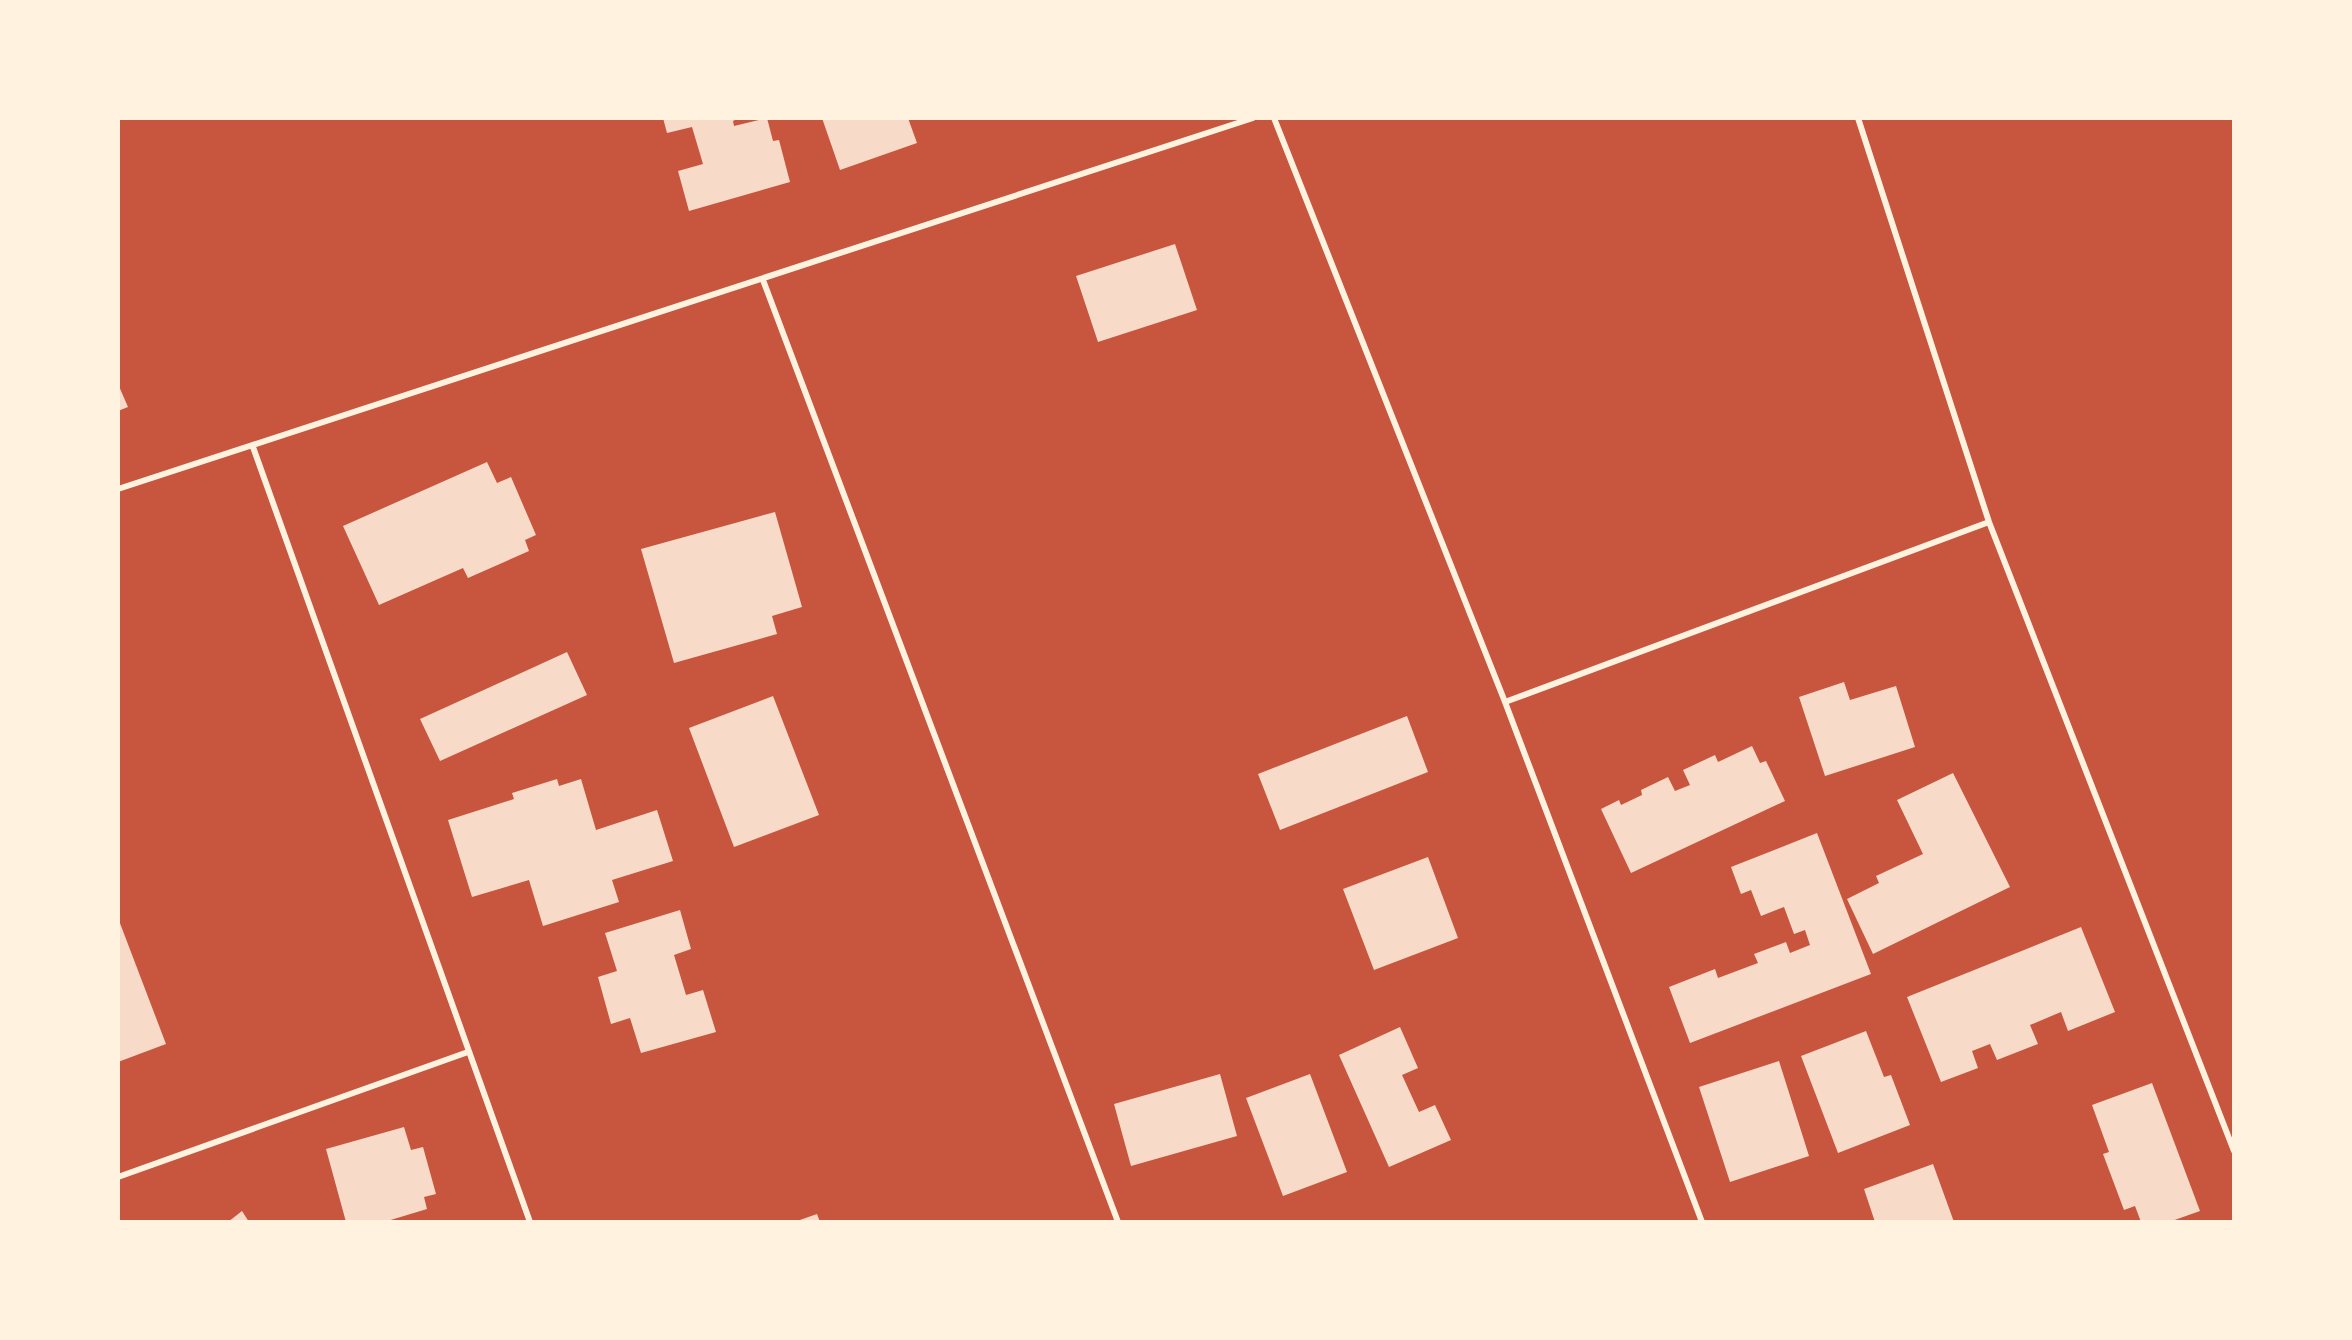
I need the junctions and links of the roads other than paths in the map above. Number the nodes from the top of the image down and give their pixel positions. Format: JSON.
{"nodes":[{"id":1,"x":1253,"y":118,"type":"edge"},
{"id":2,"x":1274,"y":118,"type":"edge"},
{"id":3,"x":1858,"y":118,"type":"edge"},
{"id":4,"x":763,"y":280,"type":"junction"},
{"id":5,"x":253,"y":447,"type":"junction"},
{"id":6,"x":118,"y":489,"type":"edge"},
{"id":7,"x":1989,"y":522,"type":"junction"},
{"id":8,"x":1505,"y":702,"type":"junction"},
{"id":9,"x":468,"y":1052,"type":"junction"},
{"id":10,"x":2234,"y":1151,"type":"edge"},
{"id":11,"x":118,"y":1177,"type":"edge"},
{"id":12,"x":530,"y":1221,"type":"edge"},
{"id":13,"x":1118,"y":1221,"type":"edge"},
{"id":14,"x":1702,"y":1221,"type":"edge"}],
"edges":[{"from":1,"to":4,"type":"street"},
{"from":2,"to":8,"type":"street"},
{"from":3,"to":7,"type":"street"},
{"from":4,"to":5,"type":"street"},
{"from":4,"to":13,"type":"street"},
{"from":5,"to":6,"type":"street"},
{"from":5,"to":9,"type":"street"},
{"from":7,"to":8,"type":"street"},
{"from":7,"to":10,"type":"street"},
{"from":8,"to":14,"type":"street"},
{"from":9,"to":11,"type":"street"},
{"from":9,"to":12,"type":"street"}]}
